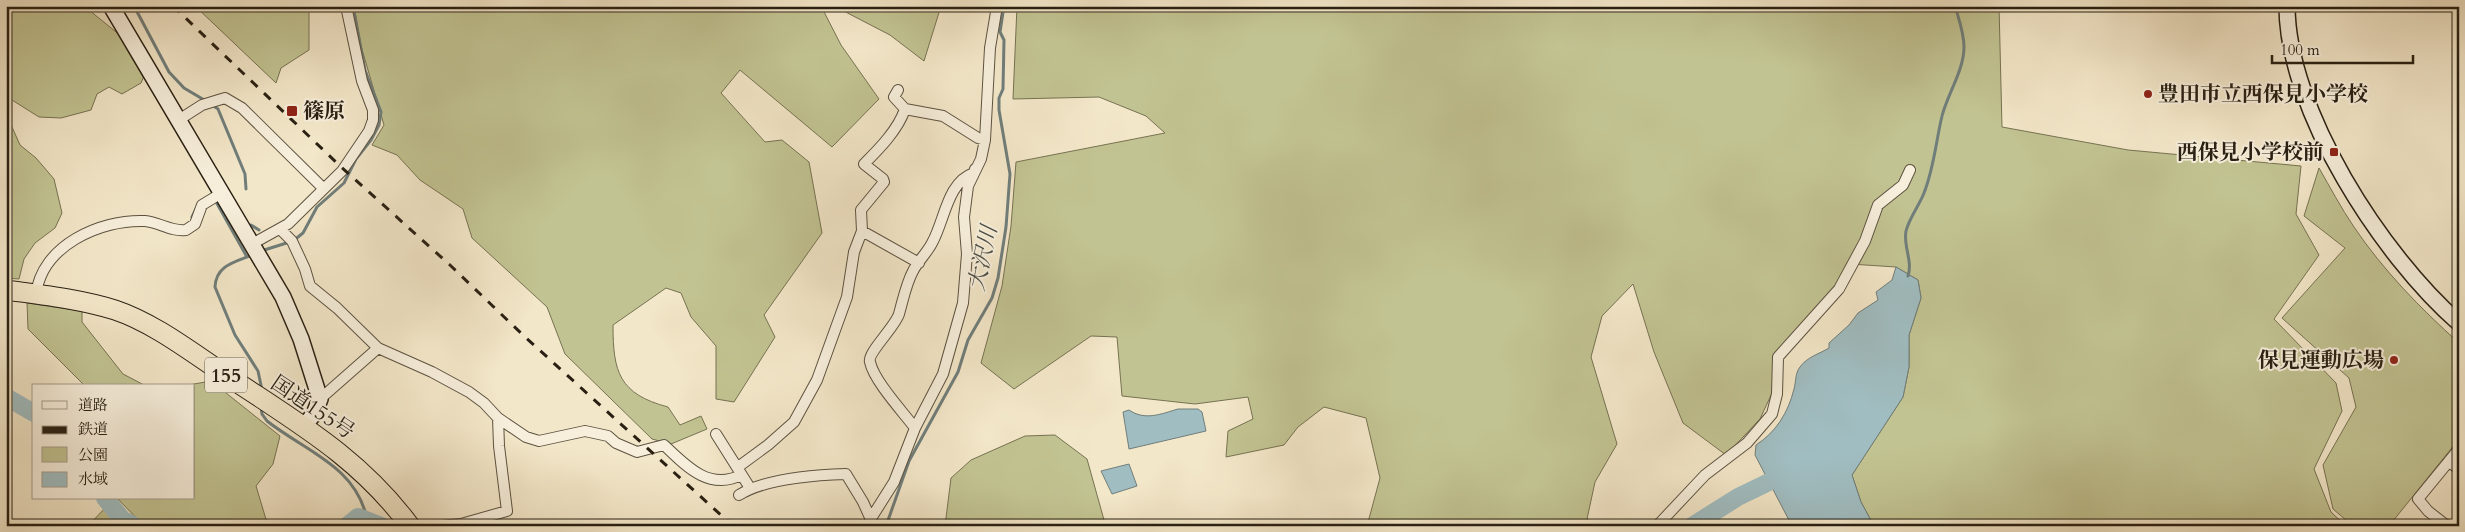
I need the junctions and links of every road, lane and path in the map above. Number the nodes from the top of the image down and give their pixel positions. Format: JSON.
{"nodes":[{"id":1,"x":111,"y":6,"type":"edge"},
{"id":2,"x":346,"y":6,"type":"edge"},
{"id":3,"x":997,"y":6,"type":"edge"},
{"id":4,"x":2287,"y":6,"type":"edge"},
{"id":5,"x":898,"y":90,"type":"dead end"},
{"id":6,"x":905,"y":109,"type":"junction"},
{"id":7,"x":177,"y":121,"type":"junction"},
{"id":8,"x":984,"y":140,"type":"junction"},
{"id":9,"x":981,"y":158,"type":"junction"},
{"id":10,"x":1910,"y":170,"type":"dead end"},
{"id":11,"x":323,"y":188,"type":"junction"},
{"id":12,"x":220,"y":194,"type":"junction"},
{"id":13,"x":280,"y":229,"type":"junction"},
{"id":14,"x":862,"y":231,"type":"junction"},
{"id":15,"x":252,"y":244,"type":"junction"},
{"id":16,"x":918,"y":263,"type":"junction"},
{"id":17,"x":6,"y":290,"type":"edge"},
{"id":18,"x":36,"y":295,"type":"junction"},
{"id":19,"x":2459,"y":323,"type":"edge"},
{"id":20,"x":378,"y":348,"type":"junction"},
{"id":21,"x":320,"y":399,"type":"junction"},
{"id":22,"x":498,"y":418,"type":"junction"},
{"id":23,"x":303,"y":426,"type":"junction"},
{"id":24,"x":915,"y":428,"type":"junction"},
{"id":25,"x":716,"y":434,"type":"dead end"},
{"id":26,"x":2459,"y":449,"type":"edge"},
{"id":27,"x":2449,"y":462,"type":"junction"},
{"id":28,"x":2459,"y":469,"type":"edge"},
{"id":29,"x":740,"y":470,"type":"junction"},
{"id":30,"x":750,"y":488,"type":"junction"},
{"id":31,"x":739,"y":495,"type":"dead end"},
{"id":32,"x":872,"y":523,"type":"edge"},
{"id":33,"x":2441,"y":524,"type":"edge"},
{"id":34,"x":410,"y":526,"type":"edge"},
{"id":35,"x":440,"y":526,"type":"edge"},
{"id":36,"x":1657,"y":526,"type":"edge"}],
"edges":[{"from":1,"to":7,"type":"street"},
{"from":2,"to":11,"type":"street"},
{"from":3,"to":8,"type":"street"},
{"from":4,"to":19,"type":"street"},
{"from":5,"to":6,"type":"street"},
{"from":6,"to":8,"type":"street"},
{"from":6,"to":14,"type":"street"},
{"from":7,"to":11,"type":"street"},
{"from":7,"to":12,"type":"street"},
{"from":8,"to":9,"type":"street"},
{"from":9,"to":16,"type":"street"},
{"from":9,"to":24,"type":"street"},
{"from":10,"to":36,"type":"street"},
{"from":11,"to":13,"type":"street"},
{"from":12,"to":15,"type":"street"},
{"from":12,"to":18,"type":"street"},
{"from":13,"to":15,"type":"street"},
{"from":13,"to":20,"type":"street"},
{"from":14,"to":16,"type":"street"},
{"from":14,"to":29,"type":"street"},
{"from":15,"to":21,"type":"street"},
{"from":16,"to":24,"type":"street"},
{"from":17,"to":18,"type":"highway","name":"国道155号","number":"155"},
{"from":18,"to":23,"type":"highway","name":"国道155号","number":"155"},
{"from":20,"to":21,"type":"street"},
{"from":20,"to":22,"type":"street"},
{"from":21,"to":23,"type":"street"},
{"from":22,"to":29,"type":"street"},
{"from":22,"to":35,"type":"street"},
{"from":23,"to":34,"type":"highway","name":"国道155号","number":"155"},
{"from":24,"to":32,"type":"street"},
{"from":25,"to":29,"type":"street"},
{"from":26,"to":27,"type":"street"},
{"from":27,"to":28,"type":"street"},
{"from":27,"to":33,"type":"street"},
{"from":29,"to":30,"type":"street"},
{"from":30,"to":31,"type":"street"},
{"from":30,"to":32,"type":"street"}]}
